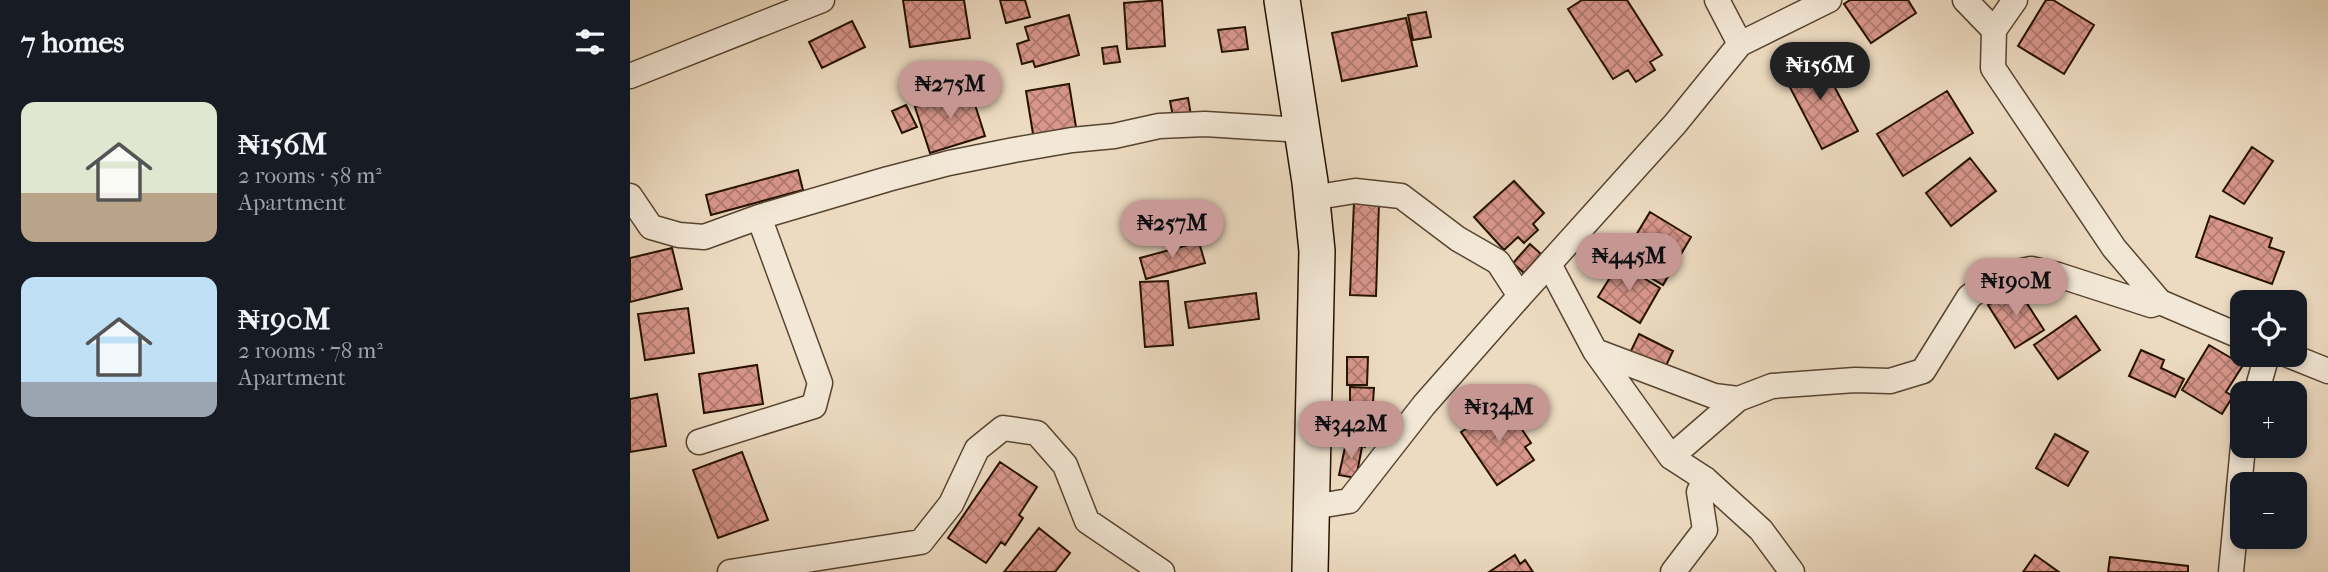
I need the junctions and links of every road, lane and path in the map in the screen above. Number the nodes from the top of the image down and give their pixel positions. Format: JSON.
{"nodes":[{"id":1,"x":822,"y":0,"type":"edge"},
{"id":2,"x":1282,"y":0,"type":"edge"},
{"id":3,"x":1717,"y":0,"type":"edge"},
{"id":4,"x":1829,"y":0,"type":"edge"},
{"id":5,"x":1965,"y":0,"type":"edge"},
{"id":6,"x":2015,"y":0,"type":"edge"},
{"id":7,"x":1994,"y":30,"type":"junction"},
{"id":8,"x":1740,"y":44,"type":"junction"},
{"id":9,"x":630,"y":76,"type":"edge"},
{"id":10,"x":1302,"y":130,"type":"junction"},
{"id":11,"x":630,"y":196,"type":"edge"},
{"id":12,"x":1311,"y":198,"type":"junction"},
{"id":13,"x":759,"y":217,"type":"junction"},
{"id":14,"x":1549,"y":264,"type":"junction"},
{"id":15,"x":1520,"y":296,"type":"junction"},
{"id":16,"x":2160,"y":302,"type":"junction"},
{"id":17,"x":2230,"y":332,"type":"edge"},
{"id":18,"x":1595,"y":351,"type":"junction"},
{"id":19,"x":2307,"y":363,"type":"edge"},
{"id":20,"x":2328,"y":371,"type":"edge"},
{"id":21,"x":1738,"y":399,"type":"junction"},
{"id":22,"x":699,"y":442,"type":"dead end"},
{"id":23,"x":1671,"y":457,"type":"junction"},
{"id":24,"x":2242,"y":458,"type":"edge"},
{"id":25,"x":1705,"y":479,"type":"junction"},
{"id":26,"x":1312,"y":507,"type":"junction"},
{"id":27,"x":730,"y":572,"type":"edge"},
{"id":28,"x":1162,"y":572,"type":"edge"},
{"id":29,"x":1310,"y":572,"type":"edge"},
{"id":30,"x":1673,"y":572,"type":"edge"},
{"id":31,"x":1792,"y":572,"type":"edge"},
{"id":32,"x":2231,"y":572,"type":"edge"}],
"edges":[{"from":1,"to":9,"type":"street"},
{"from":2,"to":10,"type":"street"},
{"from":3,"to":8,"type":"street"},
{"from":4,"to":8,"type":"street"},
{"from":5,"to":7,"type":"street"},
{"from":6,"to":7,"type":"street"},
{"from":7,"to":16,"type":"street"},
{"from":8,"to":14,"type":"street"},
{"from":10,"to":12,"type":"street"},
{"from":10,"to":13,"type":"street"},
{"from":11,"to":13,"type":"street"},
{"from":12,"to":15,"type":"street"},
{"from":12,"to":26,"type":"street"},
{"from":13,"to":22,"type":"street"},
{"from":14,"to":15,"type":"street"},
{"from":14,"to":18,"type":"street"},
{"from":15,"to":26,"type":"street"},
{"from":16,"to":17,"type":"street"},
{"from":16,"to":21,"type":"street"},
{"from":18,"to":21,"type":"street"},
{"from":18,"to":23,"type":"street"},
{"from":19,"to":20,"type":"street"},
{"from":21,"to":23,"type":"street"},
{"from":23,"to":25,"type":"street"},
{"from":24,"to":32,"type":"street"},
{"from":25,"to":30,"type":"street"},
{"from":25,"to":31,"type":"street"},
{"from":26,"to":29,"type":"street"},
{"from":27,"to":28,"type":"street"}]}
